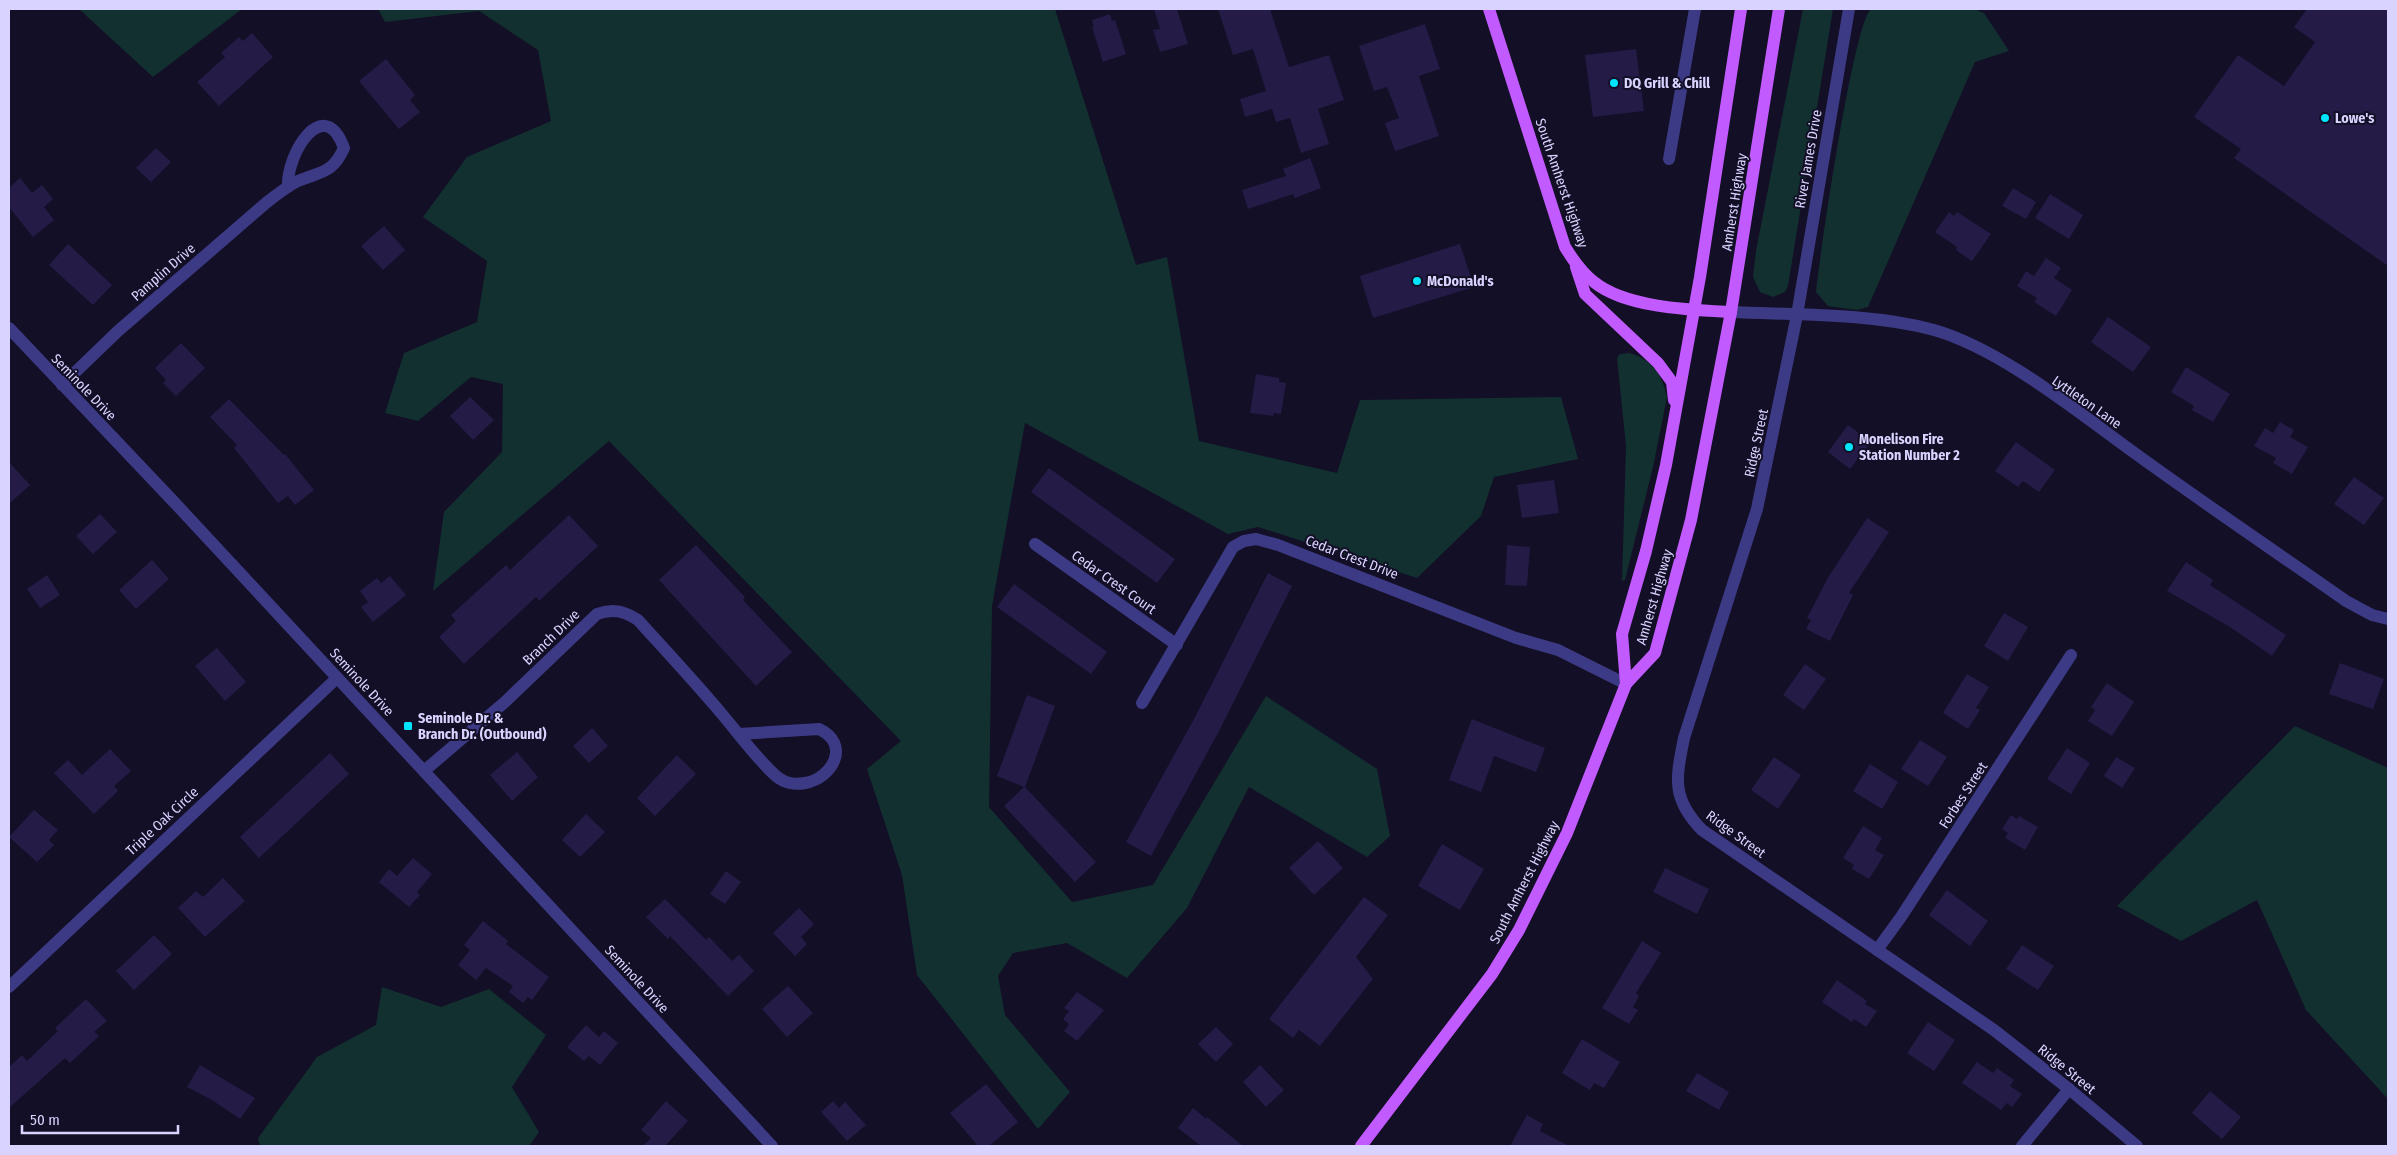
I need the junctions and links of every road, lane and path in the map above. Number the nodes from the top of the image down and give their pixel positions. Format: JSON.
{"nodes":[{"id":1,"x":1489,"y":9,"type":"edge"},
{"id":2,"x":1695,"y":9,"type":"edge"},
{"id":3,"x":1741,"y":9,"type":"edge"},
{"id":4,"x":1779,"y":9,"type":"edge"},
{"id":5,"x":1849,"y":9,"type":"edge"},
{"id":6,"x":1669,"y":159,"type":"dead end"},
{"id":7,"x":288,"y":187,"type":"junction"},
{"id":8,"x":1576,"y":265,"type":"junction"},
{"id":9,"x":1692,"y":310,"type":"junction"},
{"id":10,"x":1731,"y":312,"type":"junction"},
{"id":11,"x":1797,"y":315,"type":"junction"},
{"id":12,"x":9,"y":328,"type":"edge"},
{"id":13,"x":62,"y":385,"type":"junction"},
{"id":14,"x":1676,"y":416,"type":"junction"},
{"id":15,"x":1035,"y":544,"type":"dead end"},
{"id":16,"x":2388,"y":619,"type":"edge"},
{"id":17,"x":1177,"y":645,"type":"junction"},
{"id":18,"x":2071,"y":655,"type":"dead end"},
{"id":19,"x":337,"y":678,"type":"junction"},
{"id":20,"x":1626,"y":684,"type":"junction"},
{"id":21,"x":1142,"y":702,"type":"dead end"},
{"id":22,"x":739,"y":734,"type":"junction"},
{"id":23,"x":424,"y":771,"type":"junction"},
{"id":24,"x":1877,"y":950,"type":"junction"},
{"id":25,"x":9,"y":987,"type":"edge"},
{"id":26,"x":2069,"y":1089,"type":"junction"},
{"id":27,"x":772,"y":1146,"type":"edge"},
{"id":28,"x":1361,"y":1146,"type":"edge"},
{"id":29,"x":2022,"y":1146,"type":"edge"},
{"id":30,"x":2137,"y":1146,"type":"edge"}],
"edges":[{"from":1,"to":8,"type":"main road","name":"South Amherst Highway"},
{"from":2,"to":6,"type":"street"},
{"from":3,"to":9,"type":"main road","name":"Amherst Highway"},
{"from":4,"to":10,"type":"main road","name":"Amherst Highway"},
{"from":5,"to":11,"type":"street","name":"River James Drive"},
{"from":7,"to":7,"type":"street","name":"Pamplin Drive"},
{"from":7,"to":13,"type":"street","name":"Pamplin Drive"},
{"from":8,"to":9,"type":"main road","name":"South Amherst Highway"},
{"from":8,"to":14,"type":"main road"},
{"from":9,"to":10,"type":"main road","name":"South Amherst Highway"},
{"from":9,"to":14,"type":"main road","name":"Amherst Highway"},
{"from":10,"to":11,"type":"street","name":"Lyttleton Lane"},
{"from":10,"to":20,"type":"main road","name":"Amherst Highway"},
{"from":11,"to":16,"type":"street","name":"Lyttleton Lane"},
{"from":11,"to":24,"type":"street","name":"Ridge Street"},
{"from":12,"to":13,"type":"street","name":"Seminole Drive"},
{"from":13,"to":19,"type":"street","name":"Seminole Drive"},
{"from":14,"to":20,"type":"main road","name":"Amherst Highway"},
{"from":15,"to":17,"type":"street","name":"Cedar Crest Court"},
{"from":17,"to":20,"type":"street","name":"Cedar Crest Drive"},
{"from":17,"to":21,"type":"street","name":"Cedar Crest Drive"},
{"from":18,"to":24,"type":"street","name":"Forbes Street"},
{"from":19,"to":23,"type":"street","name":"Seminole Drive"},
{"from":19,"to":25,"type":"street","name":"Triple Oak Circle"},
{"from":20,"to":28,"type":"main road","name":"South Amherst Highway"},
{"from":22,"to":22,"type":"street","name":"Branch Drive"},
{"from":22,"to":23,"type":"street","name":"Branch Drive"},
{"from":23,"to":27,"type":"street","name":"Seminole Drive"},
{"from":24,"to":26,"type":"street","name":"Ridge Street"},
{"from":26,"to":29,"type":"street"},
{"from":26,"to":30,"type":"street","name":"Ridge Street"}]}
